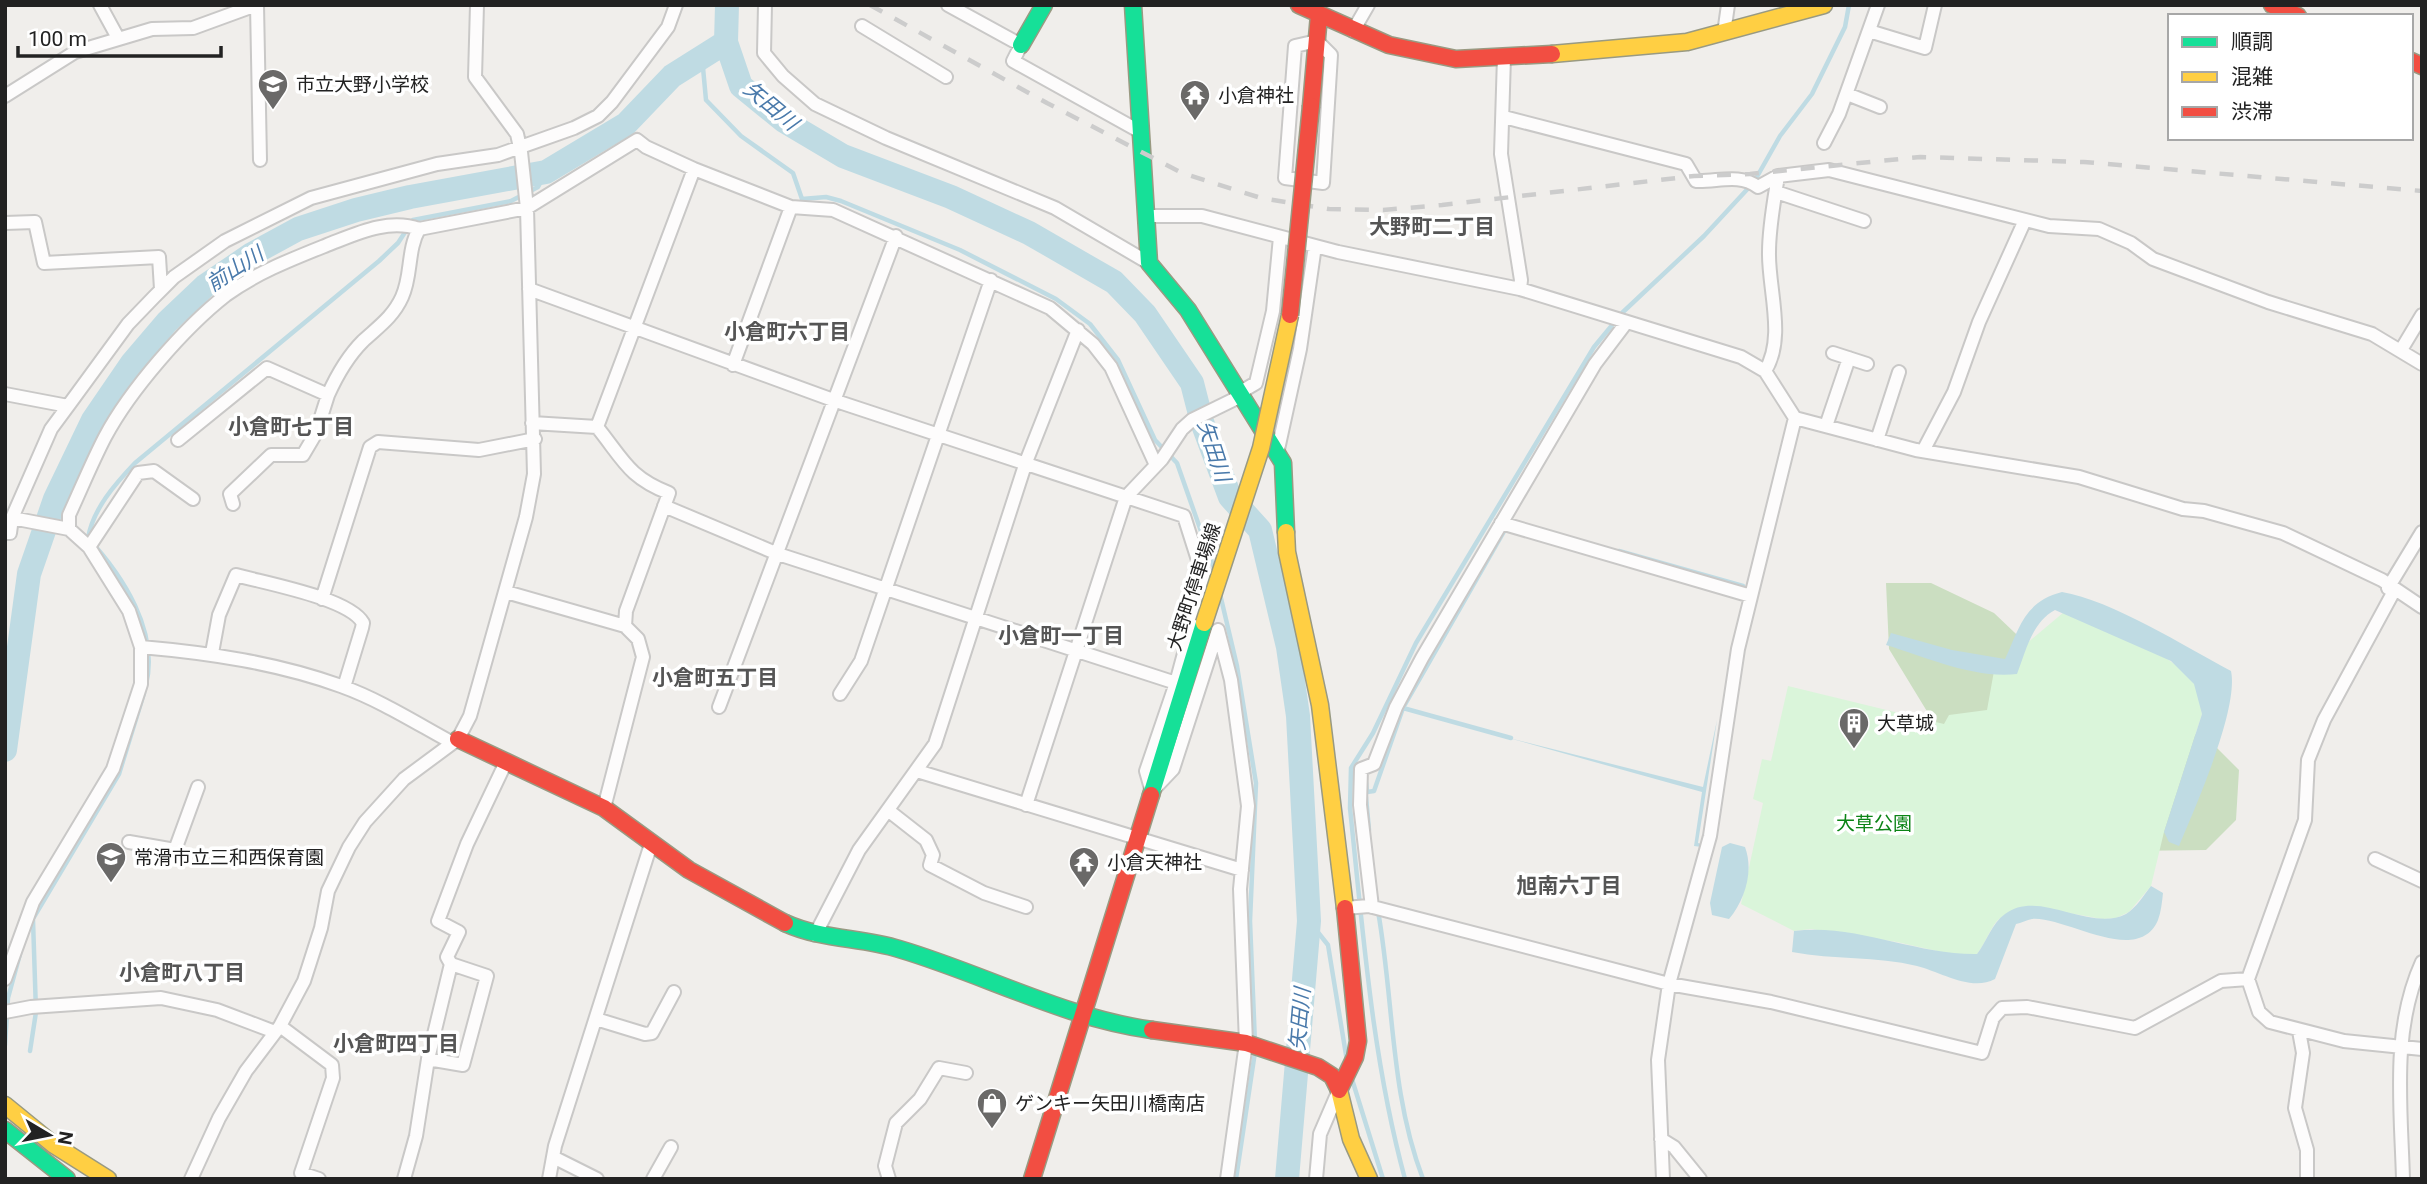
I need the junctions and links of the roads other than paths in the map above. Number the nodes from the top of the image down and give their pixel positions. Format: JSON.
{"nodes":[{"id":1,"x":100,"y":5,"type":"edge"},
{"id":2,"x":257,"y":5,"type":"edge"},
{"id":3,"x":477,"y":5,"type":"edge"},
{"id":4,"x":676,"y":5,"type":"edge"},
{"id":5,"x":765,"y":5,"type":"edge"},
{"id":6,"x":948,"y":5,"type":"edge"},
{"id":7,"x":1044,"y":5,"type":"edge"},
{"id":8,"x":1133,"y":5,"type":"edge"},
{"id":9,"x":1299,"y":5,"type":"edge"},
{"id":10,"x":1368,"y":5,"type":"edge"},
{"id":11,"x":1728,"y":5,"type":"edge"},
{"id":12,"x":1824,"y":5,"type":"edge"},
{"id":13,"x":1878,"y":5,"type":"edge"},
{"id":14,"x":1934,"y":5,"type":"edge"},
{"id":15,"x":2272,"y":5,"type":"edge"},
{"id":16,"x":2293,"y":14,"type":"edge"},
{"id":17,"x":1320,"y":15,"type":"junction"},
{"id":18,"x":862,"y":26,"type":"dead end"},
{"id":19,"x":1353,"y":31,"type":"junction"},
{"id":20,"x":1869,"y":31,"type":"junction"},
{"id":21,"x":1724,"y":33,"type":"junction"},
{"id":22,"x":118,"y":38,"type":"junction"},
{"id":23,"x":1317,"y":41,"type":"junction"},
{"id":24,"x":1021,"y":45,"type":"junction"},
{"id":25,"x":1504,"y":57,"type":"junction"},
{"id":26,"x":946,"y":77,"type":"dead end"},
{"id":27,"x":1847,"y":94,"type":"junction"},
{"id":28,"x":5,"y":96,"type":"edge"},
{"id":29,"x":1880,"y":107,"type":"dead end"},
{"id":30,"x":1504,"y":117,"type":"junction"},
{"id":31,"x":1139,"y":131,"type":"junction"},
{"id":32,"x":1824,"y":143,"type":"dead end"},
{"id":33,"x":521,"y":148,"type":"junction"},
{"id":34,"x":260,"y":160,"type":"dead end"},
{"id":35,"x":694,"y":169,"type":"junction"},
{"id":36,"x":1778,"y":176,"type":"junction"},
{"id":37,"x":1776,"y":192,"type":"junction"},
{"id":38,"x":526,"y":205,"type":"junction"},
{"id":39,"x":791,"y":207,"type":"junction"},
{"id":40,"x":1148,"y":216,"type":"junction"},
{"id":41,"x":2025,"y":220,"type":"junction"},
{"id":42,"x":1864,"y":221,"type":"dead end"},
{"id":43,"x":5,"y":223,"type":"edge"},
{"id":44,"x":419,"y":229,"type":"junction"},
{"id":45,"x":896,"y":236,"type":"junction"},
{"id":46,"x":1280,"y":237,"type":"junction"},
{"id":47,"x":1315,"y":246,"type":"junction"},
{"id":48,"x":1149,"y":263,"type":"junction"},
{"id":49,"x":991,"y":280,"type":"junction"},
{"id":50,"x":161,"y":289,"type":"junction"},
{"id":51,"x":529,"y":289,"type":"junction"},
{"id":52,"x":1520,"y":289,"type":"junction"},
{"id":53,"x":2422,"y":315,"type":"edge"},
{"id":54,"x":1618,"y":321,"type":"junction"},
{"id":55,"x":634,"y":327,"type":"junction"},
{"id":56,"x":1078,"y":330,"type":"junction"},
{"id":57,"x":2401,"y":350,"type":"junction"},
{"id":58,"x":1833,"y":353,"type":"dead end"},
{"id":59,"x":1850,"y":358,"type":"junction"},
{"id":60,"x":1867,"y":363,"type":"dead end"},
{"id":61,"x":2422,"y":364,"type":"edge"},
{"id":62,"x":733,"y":365,"type":"junction"},
{"id":63,"x":1765,"y":371,"type":"junction"},
{"id":64,"x":1899,"y":372,"type":"dead end"},
{"id":65,"x":5,"y":394,"type":"edge"},
{"id":66,"x":328,"y":395,"type":"junction"},
{"id":67,"x":1237,"y":396,"type":"junction"},
{"id":68,"x":833,"y":400,"type":"junction"},
{"id":69,"x":68,"y":407,"type":"junction"},
{"id":70,"x":1795,"y":418,"type":"junction"},
{"id":71,"x":532,"y":423,"type":"junction"},
{"id":72,"x":1826,"y":426,"type":"junction"},
{"id":73,"x":597,"y":427,"type":"junction"},
{"id":74,"x":940,"y":434,"type":"junction"},
{"id":75,"x":535,"y":439,"type":"junction"},
{"id":76,"x":178,"y":440,"type":"dead end"},
{"id":77,"x":1877,"y":440,"type":"junction"},
{"id":78,"x":1923,"y":452,"type":"junction"},
{"id":79,"x":1277,"y":454,"type":"junction"},
{"id":80,"x":1026,"y":462,"type":"junction"},
{"id":81,"x":1155,"y":463,"type":"junction"},
{"id":82,"x":1126,"y":497,"type":"junction"},
{"id":83,"x":193,"y":499,"type":"dead end"},
{"id":84,"x":233,"y":504,"type":"dead end"},
{"id":85,"x":664,"y":506,"type":"junction"},
{"id":86,"x":17,"y":519,"type":"junction"},
{"id":87,"x":1501,"y":523,"type":"junction"},
{"id":88,"x":67,"y":528,"type":"junction"},
{"id":89,"x":2422,"y":532,"type":"edge"},
{"id":90,"x":5,"y":533,"type":"edge"},
{"id":91,"x":89,"y":547,"type":"junction"},
{"id":92,"x":778,"y":554,"type":"junction"},
{"id":93,"x":885,"y":586,"type":"junction"},
{"id":94,"x":2391,"y":589,"type":"junction"},
{"id":95,"x":506,"y":592,"type":"junction"},
{"id":96,"x":1751,"y":596,"type":"junction"},
{"id":97,"x":322,"y":599,"type":"junction"},
{"id":98,"x":2422,"y":607,"type":"edge"},
{"id":99,"x":976,"y":618,"type":"junction"},
{"id":100,"x":625,"y":626,"type":"junction"},
{"id":101,"x":141,"y":647,"type":"junction"},
{"id":102,"x":1076,"y":652,"type":"junction"},
{"id":103,"x":212,"y":653,"type":"junction"},
{"id":104,"x":1176,"y":683,"type":"junction"},
{"id":105,"x":344,"y":687,"type":"junction"},
{"id":106,"x":839,"y":694,"type":"dead end"},
{"id":107,"x":719,"y":707,"type":"dead end"},
{"id":108,"x":455,"y":741,"type":"junction"},
{"id":109,"x":506,"y":762,"type":"junction"},
{"id":110,"x":917,"y":771,"type":"junction"},
{"id":111,"x":198,"y":787,"type":"dead end"},
{"id":112,"x":1152,"y":792,"type":"junction"},
{"id":113,"x":1026,"y":805,"type":"junction"},
{"id":114,"x":604,"y":808,"type":"junction"},
{"id":115,"x":889,"y":811,"type":"junction"},
{"id":116,"x":1139,"y":839,"type":"junction"},
{"id":117,"x":129,"y":842,"type":"dead end"},
{"id":118,"x":651,"y":844,"type":"junction"},
{"id":119,"x":2375,"y":859,"type":"dead end"},
{"id":120,"x":1242,"y":870,"type":"junction"},
{"id":121,"x":2422,"y":881,"type":"edge"},
{"id":122,"x":1370,"y":906,"type":"junction"},
{"id":123,"x":1026,"y":907,"type":"dead end"},
{"id":124,"x":1349,"y":908,"type":"junction"},
{"id":125,"x":816,"y":935,"type":"junction"},
{"id":126,"x":2422,"y":962,"type":"edge"},
{"id":127,"x":451,"y":964,"type":"junction"},
{"id":128,"x":5,"y":979,"type":"edge"},
{"id":129,"x":2248,"y":979,"type":"junction"},
{"id":130,"x":1669,"y":984,"type":"junction"},
{"id":131,"x":674,"y":992,"type":"dead end"},
{"id":132,"x":5,"y":1012,"type":"edge"},
{"id":133,"x":1082,"y":1015,"type":"junction"},
{"id":134,"x":596,"y":1019,"type":"junction"},
{"id":135,"x":277,"y":1029,"type":"junction"},
{"id":136,"x":2299,"y":1031,"type":"junction"},
{"id":137,"x":1248,"y":1044,"type":"junction"},
{"id":138,"x":2399,"y":1045,"type":"junction"},
{"id":139,"x":2422,"y":1049,"type":"edge"},
{"id":140,"x":428,"y":1059,"type":"junction"},
{"id":141,"x":966,"y":1073,"type":"dead end"},
{"id":142,"x":1339,"y":1090,"type":"junction"},
{"id":143,"x":5,"y":1105,"type":"edge"},
{"id":144,"x":5,"y":1130,"type":"edge"},
{"id":145,"x":1661,"y":1139,"type":"junction"},
{"id":146,"x":671,"y":1147,"type":"dead end"},
{"id":147,"x":555,"y":1158,"type":"junction"},
{"id":148,"x":67,"y":1179,"type":"edge"},
{"id":149,"x":108,"y":1179,"type":"edge"},
{"id":150,"x":191,"y":1179,"type":"edge"},
{"id":151,"x":319,"y":1179,"type":"edge"},
{"id":152,"x":404,"y":1179,"type":"edge"},
{"id":153,"x":548,"y":1179,"type":"edge"},
{"id":154,"x":597,"y":1179,"type":"edge"},
{"id":155,"x":653,"y":1179,"type":"edge"},
{"id":156,"x":889,"y":1179,"type":"edge"},
{"id":157,"x":1032,"y":1179,"type":"edge"},
{"id":158,"x":1227,"y":1179,"type":"edge"},
{"id":159,"x":1316,"y":1179,"type":"edge"},
{"id":160,"x":1369,"y":1179,"type":"edge"},
{"id":161,"x":1663,"y":1179,"type":"edge"},
{"id":162,"x":1700,"y":1179,"type":"edge"},
{"id":163,"x":2307,"y":1179,"type":"edge"},
{"id":164,"x":2403,"y":1179,"type":"edge"}],
"edges":[{"from":1,"to":22,"type":"street"},
{"from":2,"to":22,"type":"street"},
{"from":2,"to":34,"type":"street"},
{"from":3,"to":33,"type":"street"},
{"from":4,"to":33,"type":"street"},
{"from":5,"to":48,"type":"street"},
{"from":6,"to":24,"type":"street"},
{"from":7,"to":24,"type":"main road"},
{"from":8,"to":31,"type":"main road"},
{"from":9,"to":17,"type":"main road"},
{"from":10,"to":19,"type":"street"},
{"from":11,"to":21,"type":"street"},
{"from":12,"to":21,"type":"main road"},
{"from":13,"to":20,"type":"street"},
{"from":14,"to":20,"type":"street"},
{"from":15,"to":16,"type":"main road"},
{"from":17,"to":19,"type":"main road"},
{"from":17,"to":23,"type":"main road","name":"大野町停車場線"},
{"from":18,"to":26,"type":"street"},
{"from":19,"to":25,"type":"main road"},
{"from":20,"to":27,"type":"street"},
{"from":21,"to":25,"type":"main road"},
{"from":22,"to":28,"type":"street"},
{"from":23,"to":23,"type":"street"},
{"from":23,"to":112,"type":"main road","name":"大野町停車場線","bridge":true},
{"from":24,"to":31,"type":"street"},
{"from":25,"to":30,"type":"street"},
{"from":27,"to":29,"type":"street"},
{"from":27,"to":32,"type":"street"},
{"from":30,"to":36,"type":"street"},
{"from":30,"to":52,"type":"street"},
{"from":31,"to":40,"type":"main road"},
{"from":33,"to":38,"type":"street"},
{"from":33,"to":50,"type":"street"},
{"from":35,"to":38,"type":"street"},
{"from":35,"to":39,"type":"street"},
{"from":35,"to":55,"type":"street"},
{"from":36,"to":37,"type":"street"},
{"from":36,"to":41,"type":"street"},
{"from":37,"to":42,"type":"street"},
{"from":37,"to":63,"type":"street"},
{"from":38,"to":44,"type":"street"},
{"from":38,"to":51,"type":"street"},
{"from":39,"to":45,"type":"street"},
{"from":39,"to":62,"type":"street"},
{"from":40,"to":46,"type":"street"},
{"from":40,"to":48,"type":"main road"},
{"from":41,"to":57,"type":"street"},
{"from":41,"to":78,"type":"street"},
{"from":43,"to":50,"type":"street"},
{"from":44,"to":66,"type":"street"},
{"from":44,"to":88,"type":"street"},
{"from":45,"to":49,"type":"street"},
{"from":45,"to":68,"type":"street"},
{"from":46,"to":47,"type":"street"},
{"from":46,"to":67,"type":"street"},
{"from":47,"to":52,"type":"street"},
{"from":47,"to":79,"type":"street"},
{"from":48,"to":67,"type":"main road"},
{"from":49,"to":56,"type":"street"},
{"from":49,"to":74,"type":"street"},
{"from":50,"to":69,"type":"street"},
{"from":51,"to":55,"type":"street"},
{"from":51,"to":71,"type":"street"},
{"from":52,"to":54,"type":"street"},
{"from":53,"to":57,"type":"street"},
{"from":54,"to":63,"type":"street"},
{"from":54,"to":87,"type":"street"},
{"from":55,"to":62,"type":"street"},
{"from":55,"to":73,"type":"street"},
{"from":56,"to":80,"type":"street"},
{"from":56,"to":81,"type":"street"},
{"from":57,"to":61,"type":"street"},
{"from":58,"to":59,"type":"street"},
{"from":59,"to":60,"type":"street"},
{"from":59,"to":72,"type":"street"},
{"from":62,"to":68,"type":"street"},
{"from":63,"to":70,"type":"street"},
{"from":64,"to":77,"type":"street"},
{"from":65,"to":69,"type":"street"},
{"from":66,"to":76,"type":"street"},
{"from":66,"to":84,"type":"street"},
{"from":67,"to":79,"type":"main road"},
{"from":67,"to":81,"type":"street"},
{"from":68,"to":74,"type":"street"},
{"from":68,"to":92,"type":"street"},
{"from":69,"to":86,"type":"street"},
{"from":70,"to":72,"type":"street"},
{"from":70,"to":96,"type":"street"},
{"from":71,"to":73,"type":"street"},
{"from":71,"to":75,"type":"street"},
{"from":72,"to":77,"type":"street"},
{"from":73,"to":85,"type":"street"},
{"from":74,"to":80,"type":"street"},
{"from":74,"to":93,"type":"street"},
{"from":75,"to":95,"type":"street"},
{"from":75,"to":97,"type":"street"},
{"from":77,"to":78,"type":"street"},
{"from":78,"to":94,"type":"street"},
{"from":79,"to":124,"type":"main road"},
{"from":80,"to":82,"type":"street"},
{"from":80,"to":99,"type":"street"},
{"from":81,"to":82,"type":"street"},
{"from":82,"to":102,"type":"street"},
{"from":82,"to":104,"type":"street"},
{"from":83,"to":91,"type":"street"},
{"from":85,"to":92,"type":"street"},
{"from":85,"to":100,"type":"street"},
{"from":86,"to":88,"type":"street"},
{"from":86,"to":90,"type":"street"},
{"from":87,"to":96,"type":"street"},
{"from":87,"to":122,"type":"street"},
{"from":88,"to":91,"type":"street"},
{"from":89,"to":94,"type":"street"},
{"from":91,"to":101,"type":"street"},
{"from":92,"to":93,"type":"street"},
{"from":92,"to":107,"type":"street"},
{"from":93,"to":99,"type":"street"},
{"from":93,"to":106,"type":"street"},
{"from":94,"to":98,"type":"street"},
{"from":94,"to":129,"type":"street"},
{"from":95,"to":100,"type":"street"},
{"from":95,"to":108,"type":"street"},
{"from":96,"to":130,"type":"street"},
{"from":97,"to":103,"type":"street"},
{"from":97,"to":105,"type":"street"},
{"from":99,"to":102,"type":"street"},
{"from":99,"to":110,"type":"street"},
{"from":100,"to":114,"type":"street"},
{"from":101,"to":103,"type":"street"},
{"from":101,"to":128,"type":"street"},
{"from":102,"to":104,"type":"street"},
{"from":102,"to":113,"type":"street"},
{"from":103,"to":105,"type":"street"},
{"from":104,"to":112,"type":"street"},
{"from":105,"to":108,"type":"street"},
{"from":108,"to":109,"type":"main road"},
{"from":108,"to":135,"type":"street"},
{"from":109,"to":114,"type":"main road"},
{"from":109,"to":127,"type":"street"},
{"from":110,"to":113,"type":"street"},
{"from":110,"to":115,"type":"street"},
{"from":111,"to":117,"type":"street"},
{"from":112,"to":116,"type":"main road","name":"大野町停車場線"},
{"from":112,"to":120,"type":"street"},
{"from":113,"to":116,"type":"street"},
{"from":114,"to":118,"type":"main road"},
{"from":115,"to":123,"type":"street"},
{"from":115,"to":125,"type":"street"},
{"from":116,"to":120,"type":"street"},
{"from":116,"to":133,"type":"main road","name":"大野町停車場線"},
{"from":118,"to":125,"type":"main road"},
{"from":118,"to":134,"type":"street"},
{"from":119,"to":121,"type":"street"},
{"from":120,"to":137,"type":"street"},
{"from":122,"to":124,"type":"street"},
{"from":122,"to":130,"type":"street"},
{"from":124,"to":142,"type":"main road"},
{"from":125,"to":133,"type":"main road"},
{"from":126,"to":138,"type":"street"},
{"from":127,"to":140,"type":"street"},
{"from":127,"to":140,"type":"street"},
{"from":129,"to":130,"type":"street"},
{"from":129,"to":136,"type":"street"},
{"from":130,"to":145,"type":"street"},
{"from":131,"to":134,"type":"street"},
{"from":132,"to":135,"type":"street"},
{"from":133,"to":137,"type":"main road"},
{"from":133,"to":157,"type":"main road","name":"大野町停車場線"},
{"from":134,"to":147,"type":"street"},
{"from":135,"to":150,"type":"street"},
{"from":135,"to":151,"type":"street"},
{"from":136,"to":138,"type":"street"},
{"from":136,"to":163,"type":"street"},
{"from":137,"to":142,"type":"main road"},
{"from":137,"to":158,"type":"street"},
{"from":138,"to":139,"type":"street"},
{"from":138,"to":164,"type":"street"},
{"from":140,"to":152,"type":"street"},
{"from":141,"to":156,"type":"street"},
{"from":142,"to":159,"type":"street"},
{"from":142,"to":160,"type":"main road"},
{"from":143,"to":149,"type":"main road"},
{"from":144,"to":148,"type":"main road"},
{"from":145,"to":161,"type":"street"},
{"from":145,"to":162,"type":"street"},
{"from":146,"to":155,"type":"street"},
{"from":147,"to":153,"type":"street"},
{"from":147,"to":154,"type":"street"}]}
